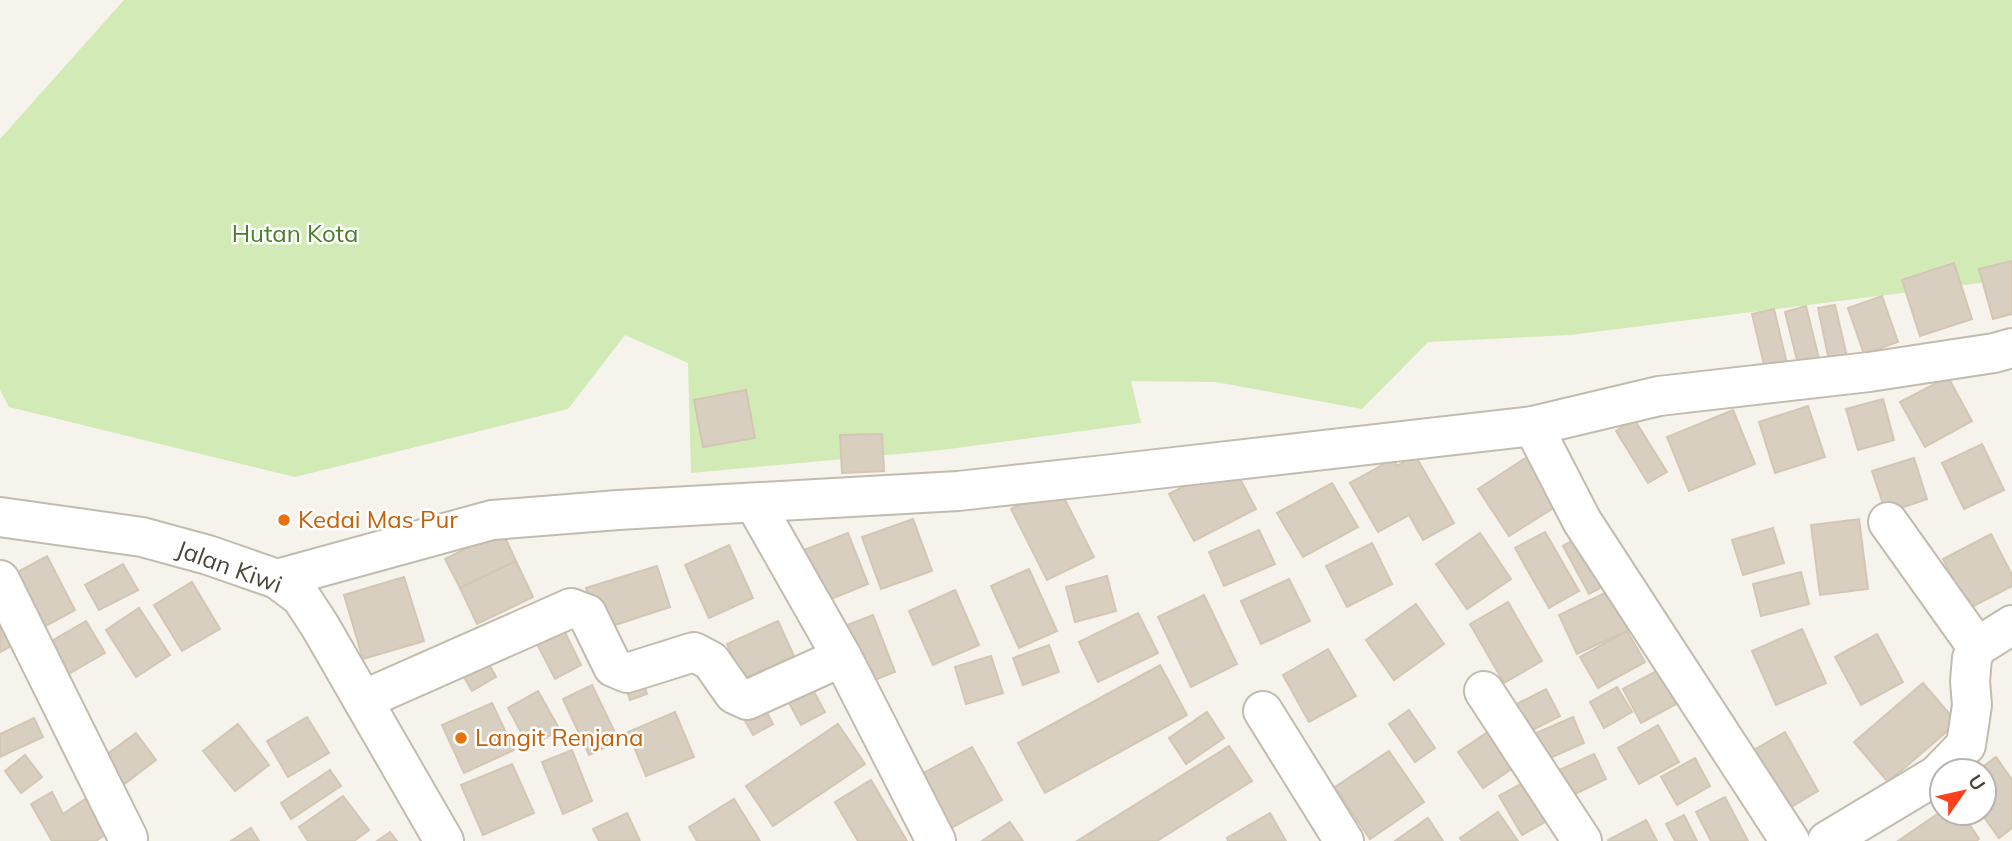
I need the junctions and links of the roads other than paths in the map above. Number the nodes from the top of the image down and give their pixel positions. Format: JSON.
{"nodes":[{"id":1,"x":2012,"y":348,"type":"edge"},
{"id":2,"x":1533,"y":426,"type":"junction"},
{"id":3,"x":755,"y":504,"type":"junction"},
{"id":4,"x":0,"y":517,"type":"edge"},
{"id":5,"x":1888,"y":522,"type":"dead end"},
{"id":6,"x":277,"y":579,"type":"junction"},
{"id":7,"x":0,"y":580,"type":"edge"},
{"id":8,"x":2012,"y":625,"type":"edge"},
{"id":9,"x":1977,"y":647,"type":"junction"},
{"id":10,"x":842,"y":657,"type":"junction"},
{"id":11,"x":1484,"y":691,"type":"dead end"},
{"id":12,"x":363,"y":700,"type":"junction"},
{"id":13,"x":1263,"y":711,"type":"dead end"},
{"id":14,"x":128,"y":838,"type":"dead end"},
{"id":15,"x":444,"y":841,"type":"edge"},
{"id":16,"x":936,"y":841,"type":"edge"},
{"id":17,"x":1344,"y":841,"type":"edge"},
{"id":18,"x":1582,"y":841,"type":"edge"},
{"id":19,"x":1790,"y":841,"type":"edge"},
{"id":20,"x":1827,"y":841,"type":"edge"}],
"edges":[{"from":1,"to":2,"type":"street"},
{"from":2,"to":3,"type":"street"},
{"from":2,"to":19,"type":"street"},
{"from":3,"to":6,"type":"street"},
{"from":3,"to":10,"type":"street"},
{"from":4,"to":6,"type":"street","name":"Jalan Kiwi"},
{"from":5,"to":9,"type":"street"},
{"from":6,"to":12,"type":"street","name":"Jalan Kiwi"},
{"from":7,"to":14,"type":"street"},
{"from":8,"to":9,"type":"street"},
{"from":9,"to":20,"type":"street"},
{"from":10,"to":12,"type":"street"},
{"from":10,"to":16,"type":"street"},
{"from":11,"to":18,"type":"street"},
{"from":12,"to":15,"type":"street","name":"Jalan Kiwi"},
{"from":13,"to":17,"type":"street"}]}
